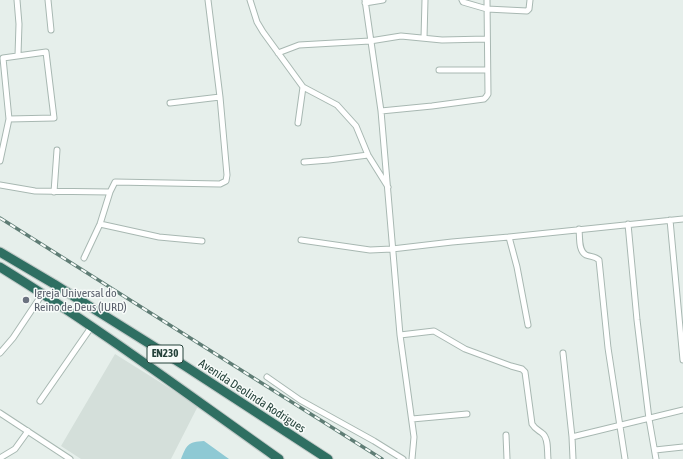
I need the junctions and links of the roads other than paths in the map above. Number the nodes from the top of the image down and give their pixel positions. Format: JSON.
{"nodes":[{"id":1,"x":17,"y":0,"type":"edge"},
{"id":2,"x":48,"y":0,"type":"edge"},
{"id":3,"x":208,"y":0,"type":"edge"},
{"id":4,"x":250,"y":0,"type":"edge"},
{"id":5,"x":383,"y":0,"type":"edge"},
{"id":6,"x":425,"y":0,"type":"edge"},
{"id":7,"x":462,"y":0,"type":"edge"},
{"id":8,"x":487,"y":0,"type":"edge"},
{"id":9,"x":530,"y":0,"type":"edge"},
{"id":10,"x":365,"y":2,"type":"edge"},
{"id":11,"x":487,"y":9,"type":"junction"},
{"id":12,"x":51,"y":30,"type":"dead end"},
{"id":13,"x":424,"y":38,"type":"junction"},
{"id":14,"x":487,"y":39,"type":"junction"},
{"id":15,"x":370,"y":40,"type":"junction"},
{"id":16,"x":278,"y":53,"type":"junction"},
{"id":17,"x":18,"y":55,"type":"junction"},
{"id":18,"x":438,"y":70,"type":"dead end"},
{"id":19,"x":487,"y":70,"type":"junction"},
{"id":20,"x":303,"y":87,"type":"junction"},
{"id":21,"x":220,"y":97,"type":"junction"},
{"id":22,"x":170,"y":103,"type":"dead end"},
{"id":23,"x":381,"y":111,"type":"junction"},
{"id":24,"x":9,"y":119,"type":"junction"},
{"id":25,"x":298,"y":123,"type":"dead end"},
{"id":26,"x":57,"y":150,"type":"dead end"},
{"id":27,"x":368,"y":155,"type":"junction"},
{"id":28,"x":0,"y":161,"type":"edge"},
{"id":29,"x":304,"y":162,"type":"dead end"},
{"id":30,"x":0,"y":184,"type":"edge"},
{"id":31,"x":388,"y":188,"type":"junction"},
{"id":32,"x":54,"y":192,"type":"junction"},
{"id":33,"x":110,"y":192,"type":"junction"},
{"id":34,"x":683,"y":219,"type":"edge"},
{"id":35,"x":670,"y":220,"type":"junction"},
{"id":36,"x":100,"y":224,"type":"junction"},
{"id":37,"x":628,"y":224,"type":"junction"},
{"id":38,"x":579,"y":230,"type":"junction"},
{"id":39,"x":509,"y":237,"type":"junction"},
{"id":40,"x":301,"y":240,"type":"dead end"},
{"id":41,"x":202,"y":241,"type":"dead end"},
{"id":42,"x":392,"y":249,"type":"junction"},
{"id":43,"x":0,"y":252,"type":"edge"},
{"id":44,"x":84,"y":258,"type":"dead end"},
{"id":45,"x":0,"y":267,"type":"edge"},
{"id":46,"x":43,"y":293,"type":"junction"},
{"id":47,"x":528,"y":325,"type":"dead end"},
{"id":48,"x":92,"y":326,"type":"junction"},
{"id":49,"x":400,"y":335,"type":"junction"},
{"id":50,"x":0,"y":353,"type":"edge"},
{"id":51,"x":563,"y":353,"type":"dead end"},
{"id":52,"x":683,"y":360,"type":"edge"},
{"id":53,"x":267,"y":377,"type":"dead end"},
{"id":54,"x":40,"y":401,"type":"dead end"},
{"id":55,"x":683,"y":410,"type":"edge"},
{"id":56,"x":0,"y":413,"type":"edge"},
{"id":57,"x":467,"y":414,"type":"dead end"},
{"id":58,"x":412,"y":419,"type":"junction"},
{"id":59,"x":649,"y":419,"type":"junction"},
{"id":60,"x":620,"y":425,"type":"junction"},
{"id":61,"x":28,"y":431,"type":"junction"},
{"id":62,"x":506,"y":435,"type":"dead end"},
{"id":63,"x":572,"y":437,"type":"junction"},
{"id":64,"x":683,"y":447,"type":"edge"},
{"id":65,"x":656,"y":450,"type":"junction"},
{"id":66,"x":0,"y":458,"type":"edge"},
{"id":67,"x":70,"y":459,"type":"edge"},
{"id":68,"x":279,"y":459,"type":"edge"},
{"id":69,"x":328,"y":459,"type":"edge"},
{"id":70,"x":403,"y":459,"type":"edge"},
{"id":71,"x":412,"y":459,"type":"edge"},
{"id":72,"x":507,"y":459,"type":"edge"},
{"id":73,"x":548,"y":459,"type":"edge"},
{"id":74,"x":572,"y":459,"type":"edge"},
{"id":75,"x":625,"y":459,"type":"edge"},
{"id":76,"x":656,"y":459,"type":"edge"}],
"edges":[{"from":1,"to":17,"type":"street"},
{"from":2,"to":12,"type":"street"},
{"from":3,"to":21,"type":"street"},
{"from":4,"to":16,"type":"street"},
{"from":5,"to":10,"type":"street"},
{"from":6,"to":13,"type":"street"},
{"from":7,"to":11,"type":"street"},
{"from":8,"to":11,"type":"street"},
{"from":9,"to":11,"type":"street"},
{"from":10,"to":15,"type":"street"},
{"from":11,"to":14,"type":"street"},
{"from":13,"to":14,"type":"street"},
{"from":13,"to":15,"type":"street"},
{"from":14,"to":19,"type":"street"},
{"from":15,"to":16,"type":"street"},
{"from":15,"to":23,"type":"street"},
{"from":16,"to":20,"type":"street"},
{"from":17,"to":24,"type":"street"},
{"from":17,"to":24,"type":"street"},
{"from":18,"to":19,"type":"street"},
{"from":19,"to":23,"type":"street"},
{"from":20,"to":25,"type":"street"},
{"from":20,"to":27,"type":"street"},
{"from":21,"to":22,"type":"street"},
{"from":21,"to":33,"type":"street"},
{"from":23,"to":31,"type":"street"},
{"from":24,"to":28,"type":"street"},
{"from":26,"to":32,"type":"street"},
{"from":27,"to":29,"type":"street"},
{"from":27,"to":31,"type":"street"},
{"from":30,"to":32,"type":"street"},
{"from":31,"to":42,"type":"street"},
{"from":32,"to":33,"type":"street"},
{"from":33,"to":36,"type":"street"},
{"from":34,"to":35,"type":"street"},
{"from":35,"to":37,"type":"street"},
{"from":35,"to":52,"type":"street"},
{"from":36,"to":41,"type":"street"},
{"from":36,"to":44,"type":"street"},
{"from":37,"to":38,"type":"street"},
{"from":37,"to":59,"type":"street"},
{"from":38,"to":39,"type":"street"},
{"from":38,"to":60,"type":"street"},
{"from":39,"to":42,"type":"street"},
{"from":39,"to":47,"type":"street"},
{"from":40,"to":42,"type":"street"},
{"from":42,"to":49,"type":"street"},
{"from":43,"to":69,"type":"highway","name":"Avenida Deolinda Rodrigues","number":"EN230"},
{"from":45,"to":46,"type":"highway","number":"EN230"},
{"from":46,"to":48,"type":"highway","number":"EN230"},
{"from":46,"to":50,"type":"street"},
{"from":48,"to":54,"type":"street"},
{"from":48,"to":68,"type":"highway","number":"EN230"},
{"from":49,"to":58,"type":"street"},
{"from":49,"to":73,"type":"street"},
{"from":51,"to":63,"type":"street"},
{"from":53,"to":70,"type":"street"},
{"from":55,"to":59,"type":"street"},
{"from":56,"to":61,"type":"street"},
{"from":57,"to":58,"type":"street"},
{"from":58,"to":71,"type":"street"},
{"from":59,"to":60,"type":"street"},
{"from":59,"to":65,"type":"street"},
{"from":60,"to":63,"type":"street"},
{"from":60,"to":75,"type":"street"},
{"from":61,"to":66,"type":"street"},
{"from":61,"to":67,"type":"street"},
{"from":62,"to":72,"type":"street"},
{"from":63,"to":74,"type":"street"},
{"from":64,"to":65,"type":"street"},
{"from":65,"to":76,"type":"street"}]}
